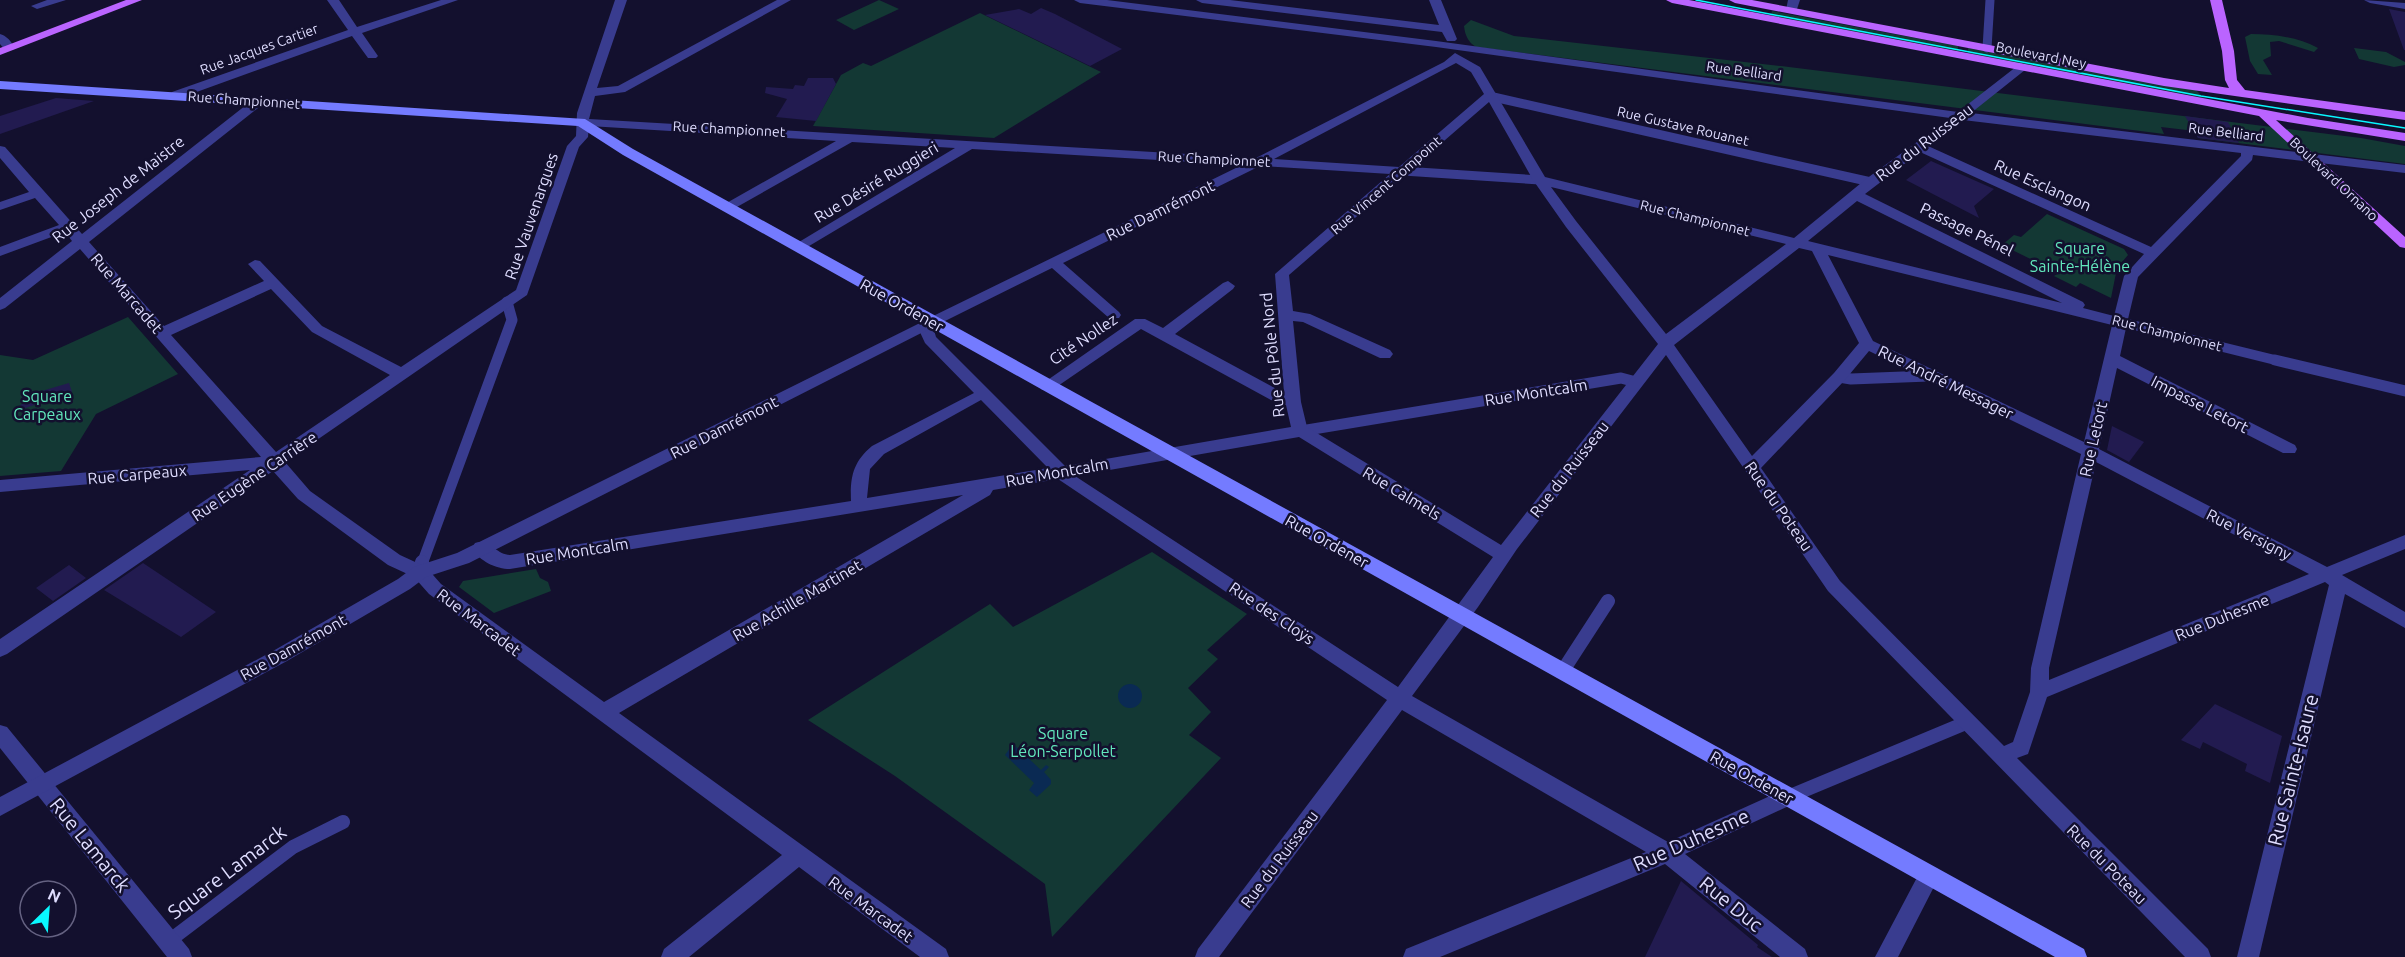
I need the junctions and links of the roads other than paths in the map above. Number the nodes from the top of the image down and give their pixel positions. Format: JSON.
{"nodes":[{"id":1,"x":60,"y":0,"type":"edge"},
{"id":2,"x":134,"y":0,"type":"edge"},
{"id":3,"x":333,"y":0,"type":"edge"},
{"id":4,"x":452,"y":0,"type":"edge"},
{"id":5,"x":621,"y":0,"type":"edge"},
{"id":6,"x":784,"y":0,"type":"edge"},
{"id":7,"x":1080,"y":0,"type":"edge"},
{"id":8,"x":1204,"y":0,"type":"edge"},
{"id":9,"x":1435,"y":0,"type":"edge"},
{"id":10,"x":1672,"y":0,"type":"edge"},
{"id":11,"x":1735,"y":0,"type":"edge"},
{"id":12,"x":1990,"y":0,"type":"edge"},
{"id":13,"x":2216,"y":0,"type":"edge"},
{"id":14,"x":2370,"y":0,"type":"edge"},
{"id":15,"x":2392,"y":2,"type":"edge"},
{"id":16,"x":1793,"y":5,"type":"edge"},
{"id":17,"x":37,"y":6,"type":"dead end"},
{"id":18,"x":2405,"y":6,"type":"edge"},
{"id":19,"x":1447,"y":29,"type":"junction"},
{"id":20,"x":353,"y":31,"type":"junction"},
{"id":21,"x":0,"y":37,"type":"edge"},
{"id":22,"x":1987,"y":48,"type":"junction"},
{"id":23,"x":4,"y":50,"type":"edge"},
{"id":24,"x":1455,"y":52,"type":"junction"},
{"id":25,"x":372,"y":56,"type":"dead end"},
{"id":26,"x":2020,"y":67,"type":"junction"},
{"id":27,"x":0,"y":85,"type":"edge"},
{"id":28,"x":2240,"y":92,"type":"junction"},
{"id":29,"x":590,"y":93,"type":"junction"},
{"id":30,"x":176,"y":95,"type":"junction"},
{"id":31,"x":1489,"y":96,"type":"junction"},
{"id":32,"x":259,"y":100,"type":"junction"},
{"id":33,"x":1964,"y":113,"type":"junction"},
{"id":34,"x":2263,"y":114,"type":"junction"},
{"id":35,"x":2405,"y":116,"type":"edge"},
{"id":36,"x":581,"y":122,"type":"junction"},
{"id":37,"x":852,"y":136,"type":"junction"},
{"id":38,"x":2405,"y":137,"type":"edge"},
{"id":39,"x":970,"y":144,"type":"junction"},
{"id":40,"x":1920,"y":147,"type":"junction"},
{"id":41,"x":0,"y":150,"type":"edge"},
{"id":42,"x":2247,"y":150,"type":"junction"},
{"id":43,"x":2310,"y":157,"type":"junction"},
{"id":44,"x":1259,"y":162,"type":"junction"},
{"id":45,"x":2405,"y":169,"type":"edge"},
{"id":46,"x":1403,"y":171,"type":"junction"},
{"id":47,"x":1540,"y":180,"type":"junction"},
{"id":48,"x":1871,"y":182,"type":"junction"},
{"id":49,"x":38,"y":193,"type":"junction"},
{"id":50,"x":1856,"y":195,"type":"junction"},
{"id":51,"x":0,"y":206,"type":"edge"},
{"id":52,"x":728,"y":208,"type":"junction"},
{"id":53,"x":67,"y":227,"type":"junction"},
{"id":54,"x":82,"y":241,"type":"junction"},
{"id":55,"x":1796,"y":242,"type":"junction"},
{"id":56,"x":2405,"y":244,"type":"edge"},
{"id":57,"x":799,"y":248,"type":"junction"},
{"id":58,"x":1817,"y":248,"type":"junction"},
{"id":59,"x":0,"y":252,"type":"edge"},
{"id":60,"x":2153,"y":253,"type":"junction"},
{"id":61,"x":1053,"y":262,"type":"junction"},
{"id":62,"x":255,"y":264,"type":"dead end"},
{"id":63,"x":1282,"y":274,"type":"joint"},
{"id":64,"x":273,"y":282,"type":"junction"},
{"id":65,"x":1228,"y":286,"type":"dead end"},
{"id":66,"x":507,"y":302,"type":"junction"},
{"id":67,"x":0,"y":305,"type":"edge"},
{"id":68,"x":2092,"y":314,"type":"junction"},
{"id":69,"x":1114,"y":315,"type":"dead end"},
{"id":70,"x":1287,"y":316,"type":"junction"},
{"id":71,"x":2119,"y":321,"type":"junction"},
{"id":72,"x":932,"y":322,"type":"junction"},
{"id":73,"x":162,"y":333,"type":"junction"},
{"id":74,"x":1164,"y":335,"type":"junction"},
{"id":75,"x":1666,"y":344,"type":"junction"},
{"id":76,"x":1867,"y":344,"type":"junction"},
{"id":77,"x":1385,"y":354,"type":"dead end"},
{"id":78,"x":2111,"y":358,"type":"junction"},
{"id":79,"x":2275,"y":360,"type":"joint"},
{"id":80,"x":401,"y":374,"type":"junction"},
{"id":81,"x":1929,"y":376,"type":"junction"},
{"id":82,"x":1839,"y":377,"type":"junction"},
{"id":83,"x":1636,"y":382,"type":"junction"},
{"id":84,"x":1047,"y":386,"type":"junction"},
{"id":85,"x":2405,"y":392,"type":"edge"},
{"id":86,"x":974,"y":398,"type":"dead end"},
{"id":87,"x":1293,"y":402,"type":"junction"},
{"id":88,"x":1301,"y":431,"type":"junction"},
{"id":89,"x":2289,"y":450,"type":"dead end"},
{"id":90,"x":1167,"y":452,"type":"junction"},
{"id":91,"x":2091,"y":452,"type":"junction"},
{"id":92,"x":274,"y":461,"type":"junction"},
{"id":93,"x":1752,"y":467,"type":"junction"},
{"id":94,"x":1060,"y":471,"type":"junction"},
{"id":95,"x":987,"y":485,"type":"junction"},
{"id":96,"x":0,"y":486,"type":"edge"},
{"id":97,"x":859,"y":504,"type":"junction"},
{"id":98,"x":2405,"y":542,"type":"edge"},
{"id":99,"x":481,"y":548,"type":"junction"},
{"id":100,"x":1503,"y":555,"type":"junction"},
{"id":101,"x":420,"y":572,"type":"junction"},
{"id":102,"x":2333,"y":579,"type":"junction"},
{"id":103,"x":1608,"y":601,"type":"dead end"},
{"id":104,"x":1462,"y":616,"type":"junction"},
{"id":105,"x":2405,"y":621,"type":"edge"},
{"id":106,"x":0,"y":649,"type":"edge"},
{"id":107,"x":1562,"y":672,"type":"junction"},
{"id":108,"x":2039,"y":692,"type":"junction"},
{"id":109,"x":1400,"y":698,"type":"junction"},
{"id":110,"x":604,"y":712,"type":"junction"},
{"id":111,"x":1968,"y":722,"type":"junction"},
{"id":112,"x":0,"y":733,"type":"edge"},
{"id":113,"x":2000,"y":756,"type":"junction"},
{"id":114,"x":40,"y":784,"type":"junction"},
{"id":115,"x":1788,"y":797,"type":"junction"},
{"id":116,"x":0,"y":807,"type":"edge"},
{"id":117,"x":343,"y":822,"type":"dead end"},
{"id":118,"x":1666,"y":852,"type":"junction"},
{"id":119,"x":797,"y":856,"type":"junction"},
{"id":120,"x":1929,"y":875,"type":"junction"},
{"id":121,"x":175,"y":949,"type":"edge"},
{"id":122,"x":672,"y":957,"type":"edge"},
{"id":123,"x":938,"y":957,"type":"edge"},
{"id":124,"x":1206,"y":957,"type":"edge"},
{"id":125,"x":1414,"y":957,"type":"edge"},
{"id":126,"x":1797,"y":957,"type":"edge"},
{"id":127,"x":1886,"y":957,"type":"edge"},
{"id":128,"x":2076,"y":957,"type":"edge"},
{"id":129,"x":2200,"y":957,"type":"edge"},
{"id":130,"x":2248,"y":957,"type":"edge"}],
"edges":[{"from":1,"to":17,"type":"street"},
{"from":2,"to":23,"type":"main road"},
{"from":3,"to":20,"type":"street"},
{"from":4,"to":20,"type":"street","name":"Rue Jacques Cartier"},
{"from":5,"to":29,"type":"street","name":"Rue Vauvenargues"},
{"from":6,"to":29,"type":"street"},
{"from":7,"to":24,"type":"street","name":"Rue Belliard"},
{"from":8,"to":19,"type":"street"},
{"from":9,"to":19,"type":"street","name":"Rue du Poteau"},
{"from":10,"to":26,"type":"main road","name":"Boulevard Ney"},
{"from":11,"to":16,"type":"main road","name":"Boulevard Ney"},
{"from":12,"to":22,"type":"street"},
{"from":13,"to":28,"type":"main road"},
{"from":14,"to":15,"type":"street"},
{"from":15,"to":18,"type":"street"},
{"from":16,"to":22,"type":"main road","name":"Boulevard Ney"},
{"from":19,"to":24,"type":"street","name":"Rue du Poteau"},
{"from":20,"to":25,"type":"street"},
{"from":20,"to":30,"type":"street","name":"Rue Jacques Cartier"},
{"from":21,"to":23,"type":"street"},
{"from":22,"to":28,"type":"main road","name":"Boulevard Ney"},
{"from":24,"to":31,"type":"street","name":"Rue du Poteau"},
{"from":24,"to":33,"type":"street","name":"Rue Belliard"},
{"from":24,"to":44,"type":"street","name":"Rue Damrémont"},
{"from":26,"to":33,"type":"street","name":"Rue du Ruisseau"},
{"from":26,"to":34,"type":"main road","name":"Boulevard Ney"},
{"from":27,"to":30,"type":"main road","name":"Rue Championnet"},
{"from":28,"to":34,"type":"main road","name":"Boulevard Ornano"},
{"from":28,"to":35,"type":"main road","name":"Boulevard Ney"},
{"from":29,"to":36,"type":"street","name":"Rue Vauvenargues"},
{"from":30,"to":32,"type":"main road","name":"Rue Championnet"},
{"from":31,"to":46,"type":"street","name":"Rue Vincent Compoint"},
{"from":31,"to":47,"type":"street","name":"Rue du Poteau"},
{"from":31,"to":48,"type":"street","name":"Rue Gustave Rouanet"},
{"from":32,"to":36,"type":"main road","name":"Rue Championnet"},
{"from":32,"to":54,"type":"street","name":"Rue Joseph de Maistre"},
{"from":33,"to":40,"type":"street","name":"Rue du Ruisseau"},
{"from":33,"to":42,"type":"street","name":"Rue Belliard"},
{"from":34,"to":38,"type":"main road","name":"Boulevard Ney"},
{"from":34,"to":43,"type":"main road","name":"Boulevard Ornano"},
{"from":36,"to":37,"type":"street","name":"Rue Championnet"},
{"from":36,"to":52,"type":"main road","name":"Rue Ordener"},
{"from":36,"to":66,"type":"street","name":"Rue Vauvenargues"},
{"from":37,"to":39,"type":"street","name":"Rue Championnet"},
{"from":37,"to":52,"type":"street"},
{"from":39,"to":44,"type":"street","name":"Rue Championnet"},
{"from":39,"to":57,"type":"street","name":"Rue Désiré Ruggieri"},
{"from":40,"to":48,"type":"street","name":"Rue du Ruisseau"},
{"from":40,"to":60,"type":"street","name":"Rue Esclangon"},
{"from":41,"to":49,"type":"street","name":"Rue Marcadet"},
{"from":42,"to":43,"type":"street","name":"Rue Belliard"},
{"from":42,"to":60,"type":"street","name":"Rue Letort"},
{"from":43,"to":45,"type":"street","name":"Rue Belliard"},
{"from":43,"to":56,"type":"main road","name":"Boulevard Ornano"},
{"from":44,"to":46,"type":"street","name":"Rue Championnet"},
{"from":44,"to":61,"type":"street","name":"Rue Damrémont"},
{"from":46,"to":47,"type":"street","name":"Rue Championnet"},
{"from":46,"to":63,"type":"street","name":"Rue Vincent Compoint"},
{"from":47,"to":55,"type":"street","name":"Rue Championnet"},
{"from":47,"to":75,"type":"street","name":"Rue du Poteau"},
{"from":48,"to":50,"type":"street","name":"Rue du Ruisseau"},
{"from":49,"to":51,"type":"street"},
{"from":49,"to":53,"type":"street","name":"Rue Marcadet"},
{"from":50,"to":55,"type":"street","name":"Rue du Ruisseau"},
{"from":50,"to":68,"type":"street","name":"Passage Pénel"},
{"from":52,"to":57,"type":"main road","name":"Rue Ordener"},
{"from":53,"to":54,"type":"street","name":"Rue Marcadet"},
{"from":53,"to":59,"type":"street"},
{"from":54,"to":67,"type":"street","name":"Rue Joseph de Maistre"},
{"from":54,"to":73,"type":"street","name":"Rue Marcadet"},
{"from":55,"to":58,"type":"street","name":"Rue Championnet"},
{"from":55,"to":75,"type":"street","name":"Rue du Ruisseau"},
{"from":57,"to":72,"type":"main road","name":"Rue Ordener"},
{"from":58,"to":68,"type":"street","name":"Rue Championnet"},
{"from":58,"to":76,"type":"street","name":"Rue André Messager"},
{"from":60,"to":71,"type":"street","name":"Rue Letort"},
{"from":61,"to":69,"type":"street"},
{"from":61,"to":72,"type":"street","name":"Rue Damrémont"},
{"from":62,"to":64,"type":"street"},
{"from":63,"to":70,"type":"street","name":"Rue du Pôle Nord"},
{"from":64,"to":73,"type":"street"},
{"from":64,"to":80,"type":"street"},
{"from":65,"to":74,"type":"street"},
{"from":66,"to":80,"type":"street","name":"Rue Eugène Carrière"},
{"from":66,"to":101,"type":"street","name":"Rue Vauvenargues"},
{"from":68,"to":71,"type":"street","name":"Rue Championnet"},
{"from":70,"to":77,"type":"street"},
{"from":70,"to":87,"type":"street","name":"Rue du Pôle Nord"},
{"from":71,"to":78,"type":"street","name":"Rue Letort"},
{"from":71,"to":79,"type":"street","name":"Rue Championnet"},
{"from":72,"to":84,"type":"main road","name":"Rue Ordener"},
{"from":72,"to":94,"type":"street","name":"Rue des Cloÿs"},
{"from":72,"to":99,"type":"street","name":"Rue Damrémont"},
{"from":73,"to":92,"type":"street","name":"Rue Marcadet"},
{"from":74,"to":84,"type":"street","name":"Cité Nollez"},
{"from":74,"to":87,"type":"street"},
{"from":75,"to":83,"type":"street","name":"Rue du Ruisseau"},
{"from":75,"to":93,"type":"street","name":"Rue du Poteau"},
{"from":76,"to":81,"type":"street","name":"Rue André Messager"},
{"from":76,"to":82,"type":"street"},
{"from":78,"to":89,"type":"street","name":"Impasse Letort"},
{"from":78,"to":91,"type":"street","name":"Rue Letort"},
{"from":79,"to":85,"type":"street","name":"Rue Championnet"},
{"from":80,"to":92,"type":"street","name":"Rue Eugène Carrière"},
{"from":81,"to":82,"type":"street"},
{"from":81,"to":91,"type":"street","name":"Rue André Messager"},
{"from":82,"to":93,"type":"street"},
{"from":83,"to":88,"type":"street","name":"Rue Montcalm"},
{"from":83,"to":100,"type":"street","name":"Rue du Ruisseau"},
{"from":84,"to":90,"type":"main road","name":"Rue Ordener"},
{"from":86,"to":97,"type":"street"},
{"from":87,"to":88,"type":"street","name":"Rue du Pôle Nord"},
{"from":88,"to":90,"type":"street","name":"Rue Montcalm"},
{"from":88,"to":100,"type":"street","name":"Rue Calmels"},
{"from":90,"to":94,"type":"street","name":"Rue Montcalm"},
{"from":90,"to":104,"type":"main road","name":"Rue Ordener"},
{"from":91,"to":102,"type":"street","name":"Rue Versigny"},
{"from":91,"to":108,"type":"street","name":"Rue Letort"},
{"from":92,"to":96,"type":"street","name":"Rue Carpeaux"},
{"from":92,"to":101,"type":"street","name":"Rue Marcadet"},
{"from":92,"to":106,"type":"street","name":"Rue Eugène Carrière"},
{"from":93,"to":111,"type":"street","name":"Rue du Poteau"},
{"from":94,"to":95,"type":"street","name":"Rue Montcalm"},
{"from":94,"to":109,"type":"street","name":"Rue des Cloÿs"},
{"from":95,"to":97,"type":"street","name":"Rue Montcalm"},
{"from":95,"to":110,"type":"street","name":"Rue Achille Martinet"},
{"from":97,"to":99,"type":"street","name":"Rue Montcalm"},
{"from":98,"to":102,"type":"street","name":"Rue Duhesme"},
{"from":99,"to":101,"type":"street","name":"Rue Damrémont"},
{"from":100,"to":104,"type":"street","name":"Rue du Ruisseau"},
{"from":101,"to":110,"type":"street","name":"Rue Marcadet"},
{"from":101,"to":114,"type":"street","name":"Rue Damrémont"},
{"from":102,"to":105,"type":"street","name":"Rue Versigny"},
{"from":102,"to":108,"type":"street","name":"Rue Duhesme"},
{"from":102,"to":130,"type":"street","name":"Rue Sainte-Isaure"},
{"from":103,"to":107,"type":"street"},
{"from":104,"to":107,"type":"main road","name":"Rue Ordener"},
{"from":104,"to":109,"type":"street","name":"Rue du Ruisseau"},
{"from":107,"to":115,"type":"main road","name":"Rue Ordener"},
{"from":108,"to":113,"type":"street","name":"Rue Letort"},
{"from":109,"to":118,"type":"street","name":"Rue des Cloÿs"},
{"from":109,"to":124,"type":"street","name":"Rue du Ruisseau"},
{"from":110,"to":119,"type":"street","name":"Rue Marcadet"},
{"from":111,"to":113,"type":"street","name":"Rue du Poteau"},
{"from":111,"to":115,"type":"street","name":"Rue Duhesme"},
{"from":112,"to":114,"type":"street","name":"Rue Lamarck"},
{"from":113,"to":129,"type":"street","name":"Rue du Poteau"},
{"from":114,"to":116,"type":"street","name":"Rue Damrémont"},
{"from":114,"to":121,"type":"street","name":"Rue Lamarck"},
{"from":115,"to":118,"type":"street","name":"Rue Duhesme"},
{"from":115,"to":120,"type":"main road","name":"Rue Ordener"},
{"from":117,"to":121,"type":"street","name":"Square Lamarck"},
{"from":118,"to":125,"type":"street","name":"Rue Duhesme"},
{"from":118,"to":126,"type":"street","name":"Rue Duc"},
{"from":119,"to":122,"type":"street"},
{"from":119,"to":123,"type":"street","name":"Rue Marcadet"},
{"from":120,"to":127,"type":"street"},
{"from":120,"to":128,"type":"main road","name":"Rue Ordener"}]}
